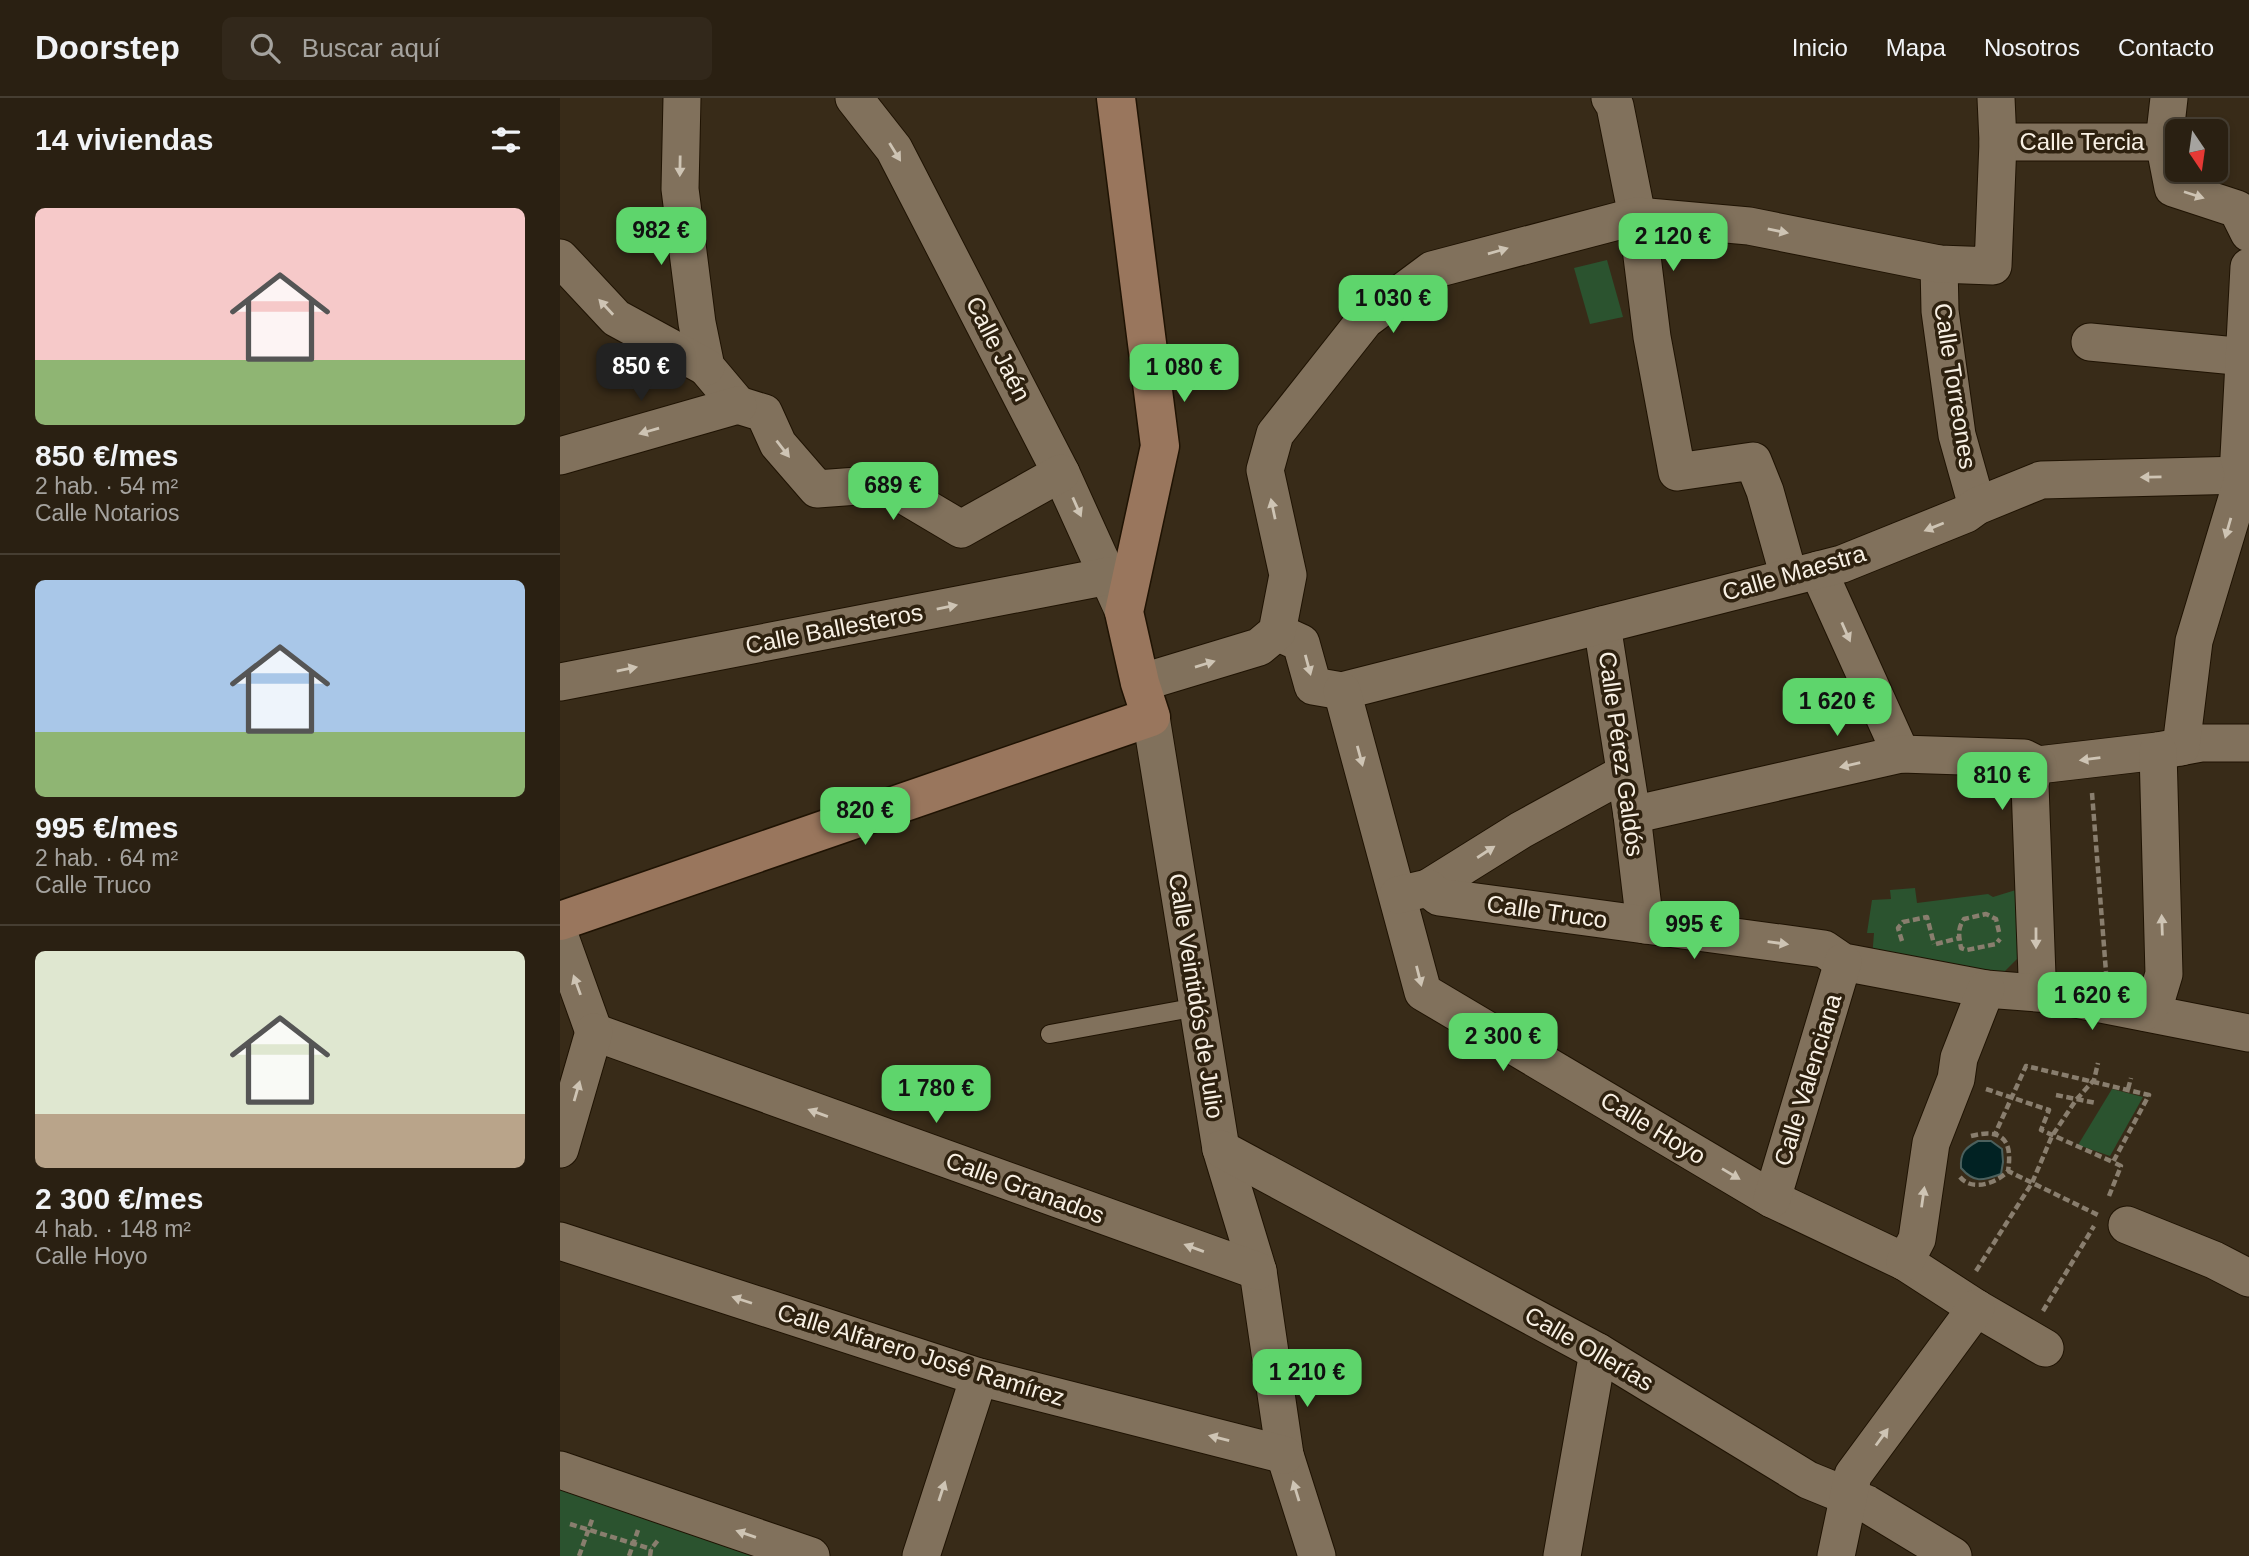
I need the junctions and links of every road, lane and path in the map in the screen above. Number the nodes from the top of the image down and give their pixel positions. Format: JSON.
{"nodes":[{"id":1,"x":682,"y":98,"type":"edge"},
{"id":2,"x":853,"y":98,"type":"edge"},
{"id":3,"x":1116,"y":98,"type":"edge"},
{"id":4,"x":1996,"y":98,"type":"edge"},
{"id":5,"x":2169,"y":98,"type":"edge"},
{"id":6,"x":1614,"y":101,"type":"edge"},
{"id":7,"x":1997,"y":142,"type":"junction"},
{"id":8,"x":2164,"y":142,"type":"junction"},
{"id":9,"x":1637,"y":216,"type":"junction"},
{"id":10,"x":2249,"y":233,"type":"edge"},
{"id":11,"x":560,"y":258,"type":"edge"},
{"id":12,"x":1939,"y":264,"type":"junction"},
{"id":13,"x":2249,"y":267,"type":"edge"},
{"id":14,"x":2090,"y":342,"type":"dead end"},
{"id":15,"x":2246,"y":357,"type":"junction"},
{"id":16,"x":706,"y":367,"type":"junction"},
{"id":17,"x":738,"y":405,"type":"junction"},
{"id":18,"x":560,"y":456,"type":"edge"},
{"id":19,"x":2244,"y":463,"type":"edge"},
{"id":20,"x":1061,"y":473,"type":"junction"},
{"id":21,"x":1977,"y":506,"type":"junction"},
{"id":22,"x":1803,"y":574,"type":"junction"},
{"id":23,"x":1108,"y":576,"type":"junction"},
{"id":24,"x":1124,"y":612,"type":"junction"},
{"id":25,"x":1602,"y":625,"type":"junction"},
{"id":26,"x":1277,"y":632,"type":"junction"},
{"id":27,"x":560,"y":682,"type":"edge"},
{"id":28,"x":1342,"y":691,"type":"junction"},
{"id":29,"x":1145,"y":700,"type":"junction"},
{"id":30,"x":2249,"y":743,"type":"edge"},
{"id":31,"x":2169,"y":749,"type":"junction"},
{"id":32,"x":1901,"y":754,"type":"junction"},
{"id":33,"x":2089,"y":759,"type":"junction"},
{"id":34,"x":2038,"y":765,"type":"junction"},
{"id":35,"x":1625,"y":773,"type":"junction"},
{"id":36,"x":1632,"y":815,"type":"junction"},
{"id":37,"x":1413,"y":892,"type":"junction"},
{"id":38,"x":560,"y":921,"type":"edge"},
{"id":39,"x":1645,"y":925,"type":"junction"},
{"id":40,"x":1998,"y":932,"type":"dead end"},
{"id":41,"x":560,"y":937,"type":"edge"},
{"id":42,"x":1959,"y":938,"type":"junction"},
{"id":43,"x":1902,"y":943,"type":"dead end"},
{"id":44,"x":1934,"y":944,"type":"junction"},
{"id":45,"x":1983,"y":948,"type":"dead end"},
{"id":46,"x":1937,"y":953,"type":"dead end"},
{"id":47,"x":1843,"y":962,"type":"junction"},
{"id":48,"x":1986,"y":989,"type":"junction"},
{"id":49,"x":2050,"y":994,"type":"junction"},
{"id":50,"x":2109,"y":1006,"type":"junction"},
{"id":51,"x":1197,"y":1007,"type":"junction"},
{"id":52,"x":2144,"y":1012,"type":"junction"},
{"id":53,"x":594,"y":1032,"type":"junction"},
{"id":54,"x":2249,"y":1032,"type":"edge"},
{"id":55,"x":1050,"y":1034,"type":"dead end"},
{"id":56,"x":2098,"y":1063,"type":"dead end"},
{"id":57,"x":2131,"y":1078,"type":"dead end"},
{"id":58,"x":1956,"y":1079,"type":"junction"},
{"id":59,"x":2094,"y":1080,"type":"junction"},
{"id":60,"x":2128,"y":1088,"type":"junction"},
{"id":61,"x":2056,"y":1095,"type":"dead end"},
{"id":62,"x":2011,"y":1097,"type":"junction"},
{"id":63,"x":2076,"y":1100,"type":"junction"},
{"id":64,"x":2096,"y":1103,"type":"dead end"},
{"id":65,"x":1995,"y":1134,"type":"junction"},
{"id":66,"x":2052,"y":1136,"type":"junction"},
{"id":67,"x":1961,"y":1140,"type":"dead end"},
{"id":68,"x":560,"y":1149,"type":"edge"},
{"id":69,"x":1221,"y":1149,"type":"junction"},
{"id":70,"x":2113,"y":1162,"type":"junction"},
{"id":71,"x":2008,"y":1171,"type":"junction"},
{"id":72,"x":1956,"y":1172,"type":"dead end"},
{"id":73,"x":2032,"y":1183,"type":"junction"},
{"id":74,"x":1772,"y":1199,"type":"junction"},
{"id":75,"x":2113,"y":1221,"type":"junction"},
{"id":76,"x":560,"y":1241,"type":"edge"},
{"id":77,"x":1905,"y":1262,"type":"junction"},
{"id":78,"x":1258,"y":1271,"type":"junction"},
{"id":79,"x":2249,"y":1278,"type":"edge"},
{"id":80,"x":1973,"y":1294,"type":"junction"},
{"id":81,"x":2041,"y":1334,"type":"joint"},
{"id":82,"x":1598,"y":1352,"type":"junction"},
{"id":83,"x":979,"y":1377,"type":"junction"},
{"id":84,"x":1285,"y":1455,"type":"junction"},
{"id":85,"x":560,"y":1470,"type":"edge"},
{"id":86,"x":605,"y":1486,"type":"junction"},
{"id":87,"x":1849,"y":1496,"type":"junction"},
{"id":88,"x":570,"y":1524,"type":"dead end"},
{"id":89,"x":589,"y":1531,"type":"junction"},
{"id":90,"x":651,"y":1549,"type":"dead end"},
{"id":91,"x":579,"y":1556,"type":"edge"},
{"id":92,"x":811,"y":1556,"type":"edge"},
{"id":93,"x":920,"y":1556,"type":"edge"},
{"id":94,"x":1317,"y":1556,"type":"edge"},
{"id":95,"x":1562,"y":1556,"type":"edge"},
{"id":96,"x":1836,"y":1556,"type":"edge"},
{"id":97,"x":1953,"y":1556,"type":"edge"}],
"edges":[{"from":1,"to":16,"type":"street","one_way":true},
{"from":2,"to":20,"type":"street","name":"Calle Jaén","one_way":true},
{"from":3,"to":24,"type":"street"},
{"from":4,"to":7,"type":"street"},
{"from":5,"to":8,"type":"street","name":"Calle Tercia"},
{"from":6,"to":9,"type":"street"},
{"from":7,"to":8,"type":"street","name":"Calle Tercia"},
{"from":7,"to":12,"type":"street"},
{"from":8,"to":10,"type":"street","one_way":true},
{"from":9,"to":12,"type":"street","one_way":true},
{"from":9,"to":22,"type":"street"},
{"from":26,"to":9,"type":"street","one_way":true},
{"from":16,"to":11,"type":"street","one_way":true},
{"from":12,"to":21,"type":"street","name":"Calle Torreones"},
{"from":13,"to":15,"type":"street"},
{"from":14,"to":15,"type":"street"},
{"from":15,"to":19,"type":"street"},
{"from":16,"to":17,"type":"street"},
{"from":17,"to":18,"type":"street","one_way":true},
{"from":17,"to":20,"type":"street","one_way":true},
{"from":19,"to":21,"type":"street","name":"Calle Maestra","one_way":true},
{"from":19,"to":31,"type":"street","one_way":true},
{"from":20,"to":23,"type":"street","name":"Calle Jaén","one_way":true},
{"from":21,"to":22,"type":"street","name":"Calle Maestra","one_way":true},
{"from":22,"to":25,"type":"street","name":"Calle Maestra"},
{"from":22,"to":32,"type":"street","one_way":true},
{"from":23,"to":24,"type":"street","name":"Calle Jaén"},
{"from":27,"to":23,"type":"street","name":"Calle Ballesteros","one_way":true},
{"from":24,"to":29,"type":"street"},
{"from":25,"to":28,"type":"street","name":"Calle Maestra"},
{"from":25,"to":35,"type":"street","name":"Calle Pérez Galdós"},
{"from":26,"to":28,"type":"street","one_way":true},
{"from":29,"to":26,"type":"street","one_way":true},
{"from":28,"to":37,"type":"street","name":"Calle Hoyo","one_way":true},
{"from":29,"to":38,"type":"street"},
{"from":29,"to":51,"type":"street","name":"Calle Veintidós de Julio"},
{"from":30,"to":31,"type":"street"},
{"from":31,"to":33,"type":"street","one_way":true},
{"from":52,"to":31,"type":"street","one_way":true},
{"from":32,"to":34,"type":"street"},
{"from":32,"to":36,"type":"street","one_way":true},
{"from":33,"to":34,"type":"street"},
{"from":33,"to":50,"type":"path"},
{"from":34,"to":49,"type":"street","one_way":true},
{"from":35,"to":36,"type":"street","name":"Calle Pérez Galdós"},
{"from":37,"to":35,"type":"street","one_way":true},
{"from":36,"to":39,"type":"street","name":"Calle Pérez Galdós"},
{"from":37,"to":39,"type":"street","name":"Calle Truco"},
{"from":37,"to":74,"type":"street","name":"Calle Hoyo","one_way":true},
{"from":39,"to":47,"type":"street","name":"Calle Truco","one_way":true},
{"from":40,"to":42,"type":"path"},
{"from":53,"to":41,"type":"street","one_way":true},
{"from":42,"to":44,"type":"path"},
{"from":42,"to":45,"type":"path"},
{"from":43,"to":44,"type":"path"},
{"from":44,"to":46,"type":"path"},
{"from":47,"to":48,"type":"street","name":"Calle Truco"},
{"from":47,"to":74,"type":"street","name":"Calle Valenciana"},
{"from":48,"to":49,"type":"street","name":"Calle Truco"},
{"from":48,"to":58,"type":"street"},
{"from":49,"to":50,"type":"street","name":"Calle Truco"},
{"from":50,"to":52,"type":"street","name":"Calle Truco"},
{"from":51,"to":55,"type":"lane"},
{"from":51,"to":69,"type":"street","name":"Calle Veintidós de Julio"},
{"from":52,"to":54,"type":"street","name":"Calle Truco"},
{"from":68,"to":53,"type":"street","one_way":true},
{"from":78,"to":53,"type":"street","name":"Calle Granados","one_way":true},
{"from":56,"to":59,"type":"path"},
{"from":57,"to":60,"type":"path"},
{"from":58,"to":62,"type":"path"},
{"from":77,"to":58,"type":"street","one_way":true},
{"from":59,"to":60,"type":"path"},
{"from":59,"to":62,"type":"path"},
{"from":59,"to":63,"type":"path"},
{"from":60,"to":70,"type":"path"},
{"from":61,"to":63,"type":"path"},
{"from":62,"to":65,"type":"path"},
{"from":62,"to":66,"type":"path"},
{"from":63,"to":64,"type":"path"},
{"from":63,"to":66,"type":"path"},
{"from":65,"to":67,"type":"path"},
{"from":65,"to":71,"type":"path"},
{"from":66,"to":70,"type":"path"},
{"from":66,"to":73,"type":"path"},
{"from":69,"to":78,"type":"street","name":"Calle Veintidós de Julio"},
{"from":69,"to":82,"type":"street","name":"Calle Ollerías"},
{"from":70,"to":75,"type":"path"},
{"from":71,"to":72,"type":"path"},
{"from":71,"to":73,"type":"path"},
{"from":73,"to":75,"type":"path"},
{"from":73,"to":80,"type":"path"},
{"from":74,"to":77,"type":"street","name":"Calle Hoyo"},
{"from":75,"to":79,"type":"street"},
{"from":75,"to":81,"type":"path"},
{"from":83,"to":76,"type":"street","name":"Calle Alfarero José Ramírez","one_way":true},
{"from":77,"to":80,"type":"street","name":"Calle Hoyo"},
{"from":78,"to":84,"type":"street","name":"Calle Veintidós de Julio"},
{"from":80,"to":81,"type":"street","name":"Calle Hoyo"},
{"from":87,"to":80,"type":"street","one_way":true},
{"from":82,"to":87,"type":"street","name":"Calle Ollerías"},
{"from":82,"to":95,"type":"street"},
{"from":84,"to":83,"type":"street","name":"Calle Alfarero José Ramírez","one_way":true},
{"from":93,"to":83,"type":"street","one_way":true},
{"from":94,"to":84,"type":"street","name":"Calle Veintidós de Julio","one_way":true},
{"from":85,"to":86,"type":"street"},
{"from":86,"to":89,"type":"path"},
{"from":92,"to":86,"type":"street","one_way":true},
{"from":87,"to":96,"type":"street"},
{"from":87,"to":97,"type":"street","name":"Calle Ollerías"},
{"from":88,"to":89,"type":"path"},
{"from":89,"to":90,"type":"path"},
{"from":89,"to":91,"type":"path"}]}
